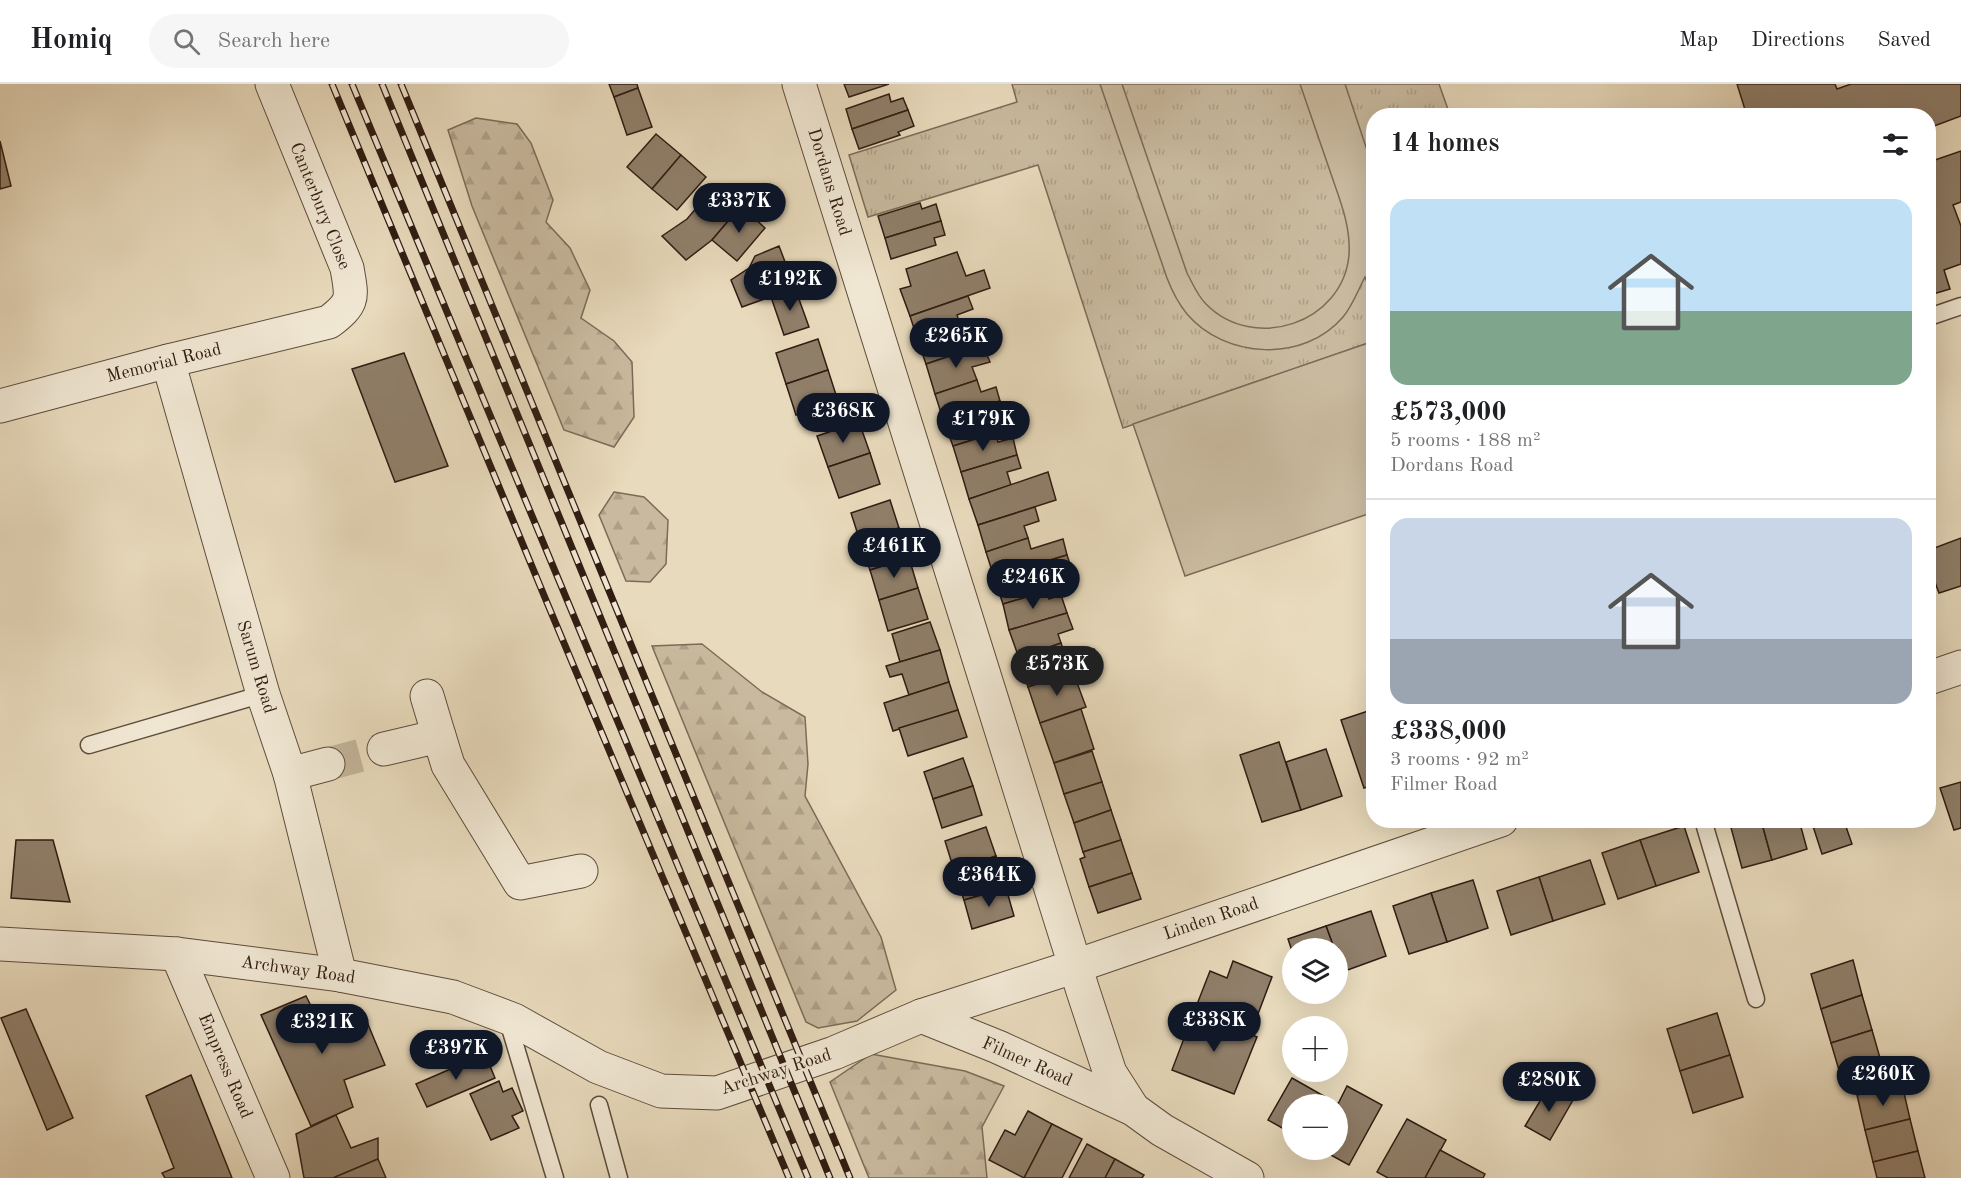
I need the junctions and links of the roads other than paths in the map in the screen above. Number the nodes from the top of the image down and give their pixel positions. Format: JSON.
{"nodes":[{"id":1,"x":272,"y":84,"type":"edge"},
{"id":2,"x":799,"y":84,"type":"edge"},
{"id":3,"x":1961,"y":306,"type":"edge"},
{"id":4,"x":1936,"y":315,"type":"edge"},
{"id":5,"x":329,"y":322,"type":"joint"},
{"id":6,"x":168,"y":361,"type":"junction"},
{"id":7,"x":0,"y":406,"type":"edge"},
{"id":8,"x":1961,"y":667,"type":"edge"},
{"id":9,"x":1936,"y":676,"type":"edge"},
{"id":10,"x":263,"y":694,"type":"junction"},
{"id":11,"x":426,"y":696,"type":"dead end"},
{"id":12,"x":439,"y":736,"type":"junction"},
{"id":13,"x":89,"y":745,"type":"dead end"},
{"id":14,"x":384,"y":749,"type":"tunnel mouth"},
{"id":15,"x":328,"y":764,"type":"tunnel mouth"},
{"id":16,"x":290,"y":774,"type":"junction"},
{"id":17,"x":1478,"y":828,"type":"edge"},
{"id":18,"x":1705,"y":828,"type":"edge"},
{"id":19,"x":581,"y":871,"type":"dead end"},
{"id":20,"x":0,"y":944,"type":"edge"},
{"id":21,"x":177,"y":954,"type":"junction"},
{"id":22,"x":1076,"y":966,"type":"junction"},
{"id":23,"x":340,"y":975,"type":"junction"},
{"id":24,"x":1756,"y":999,"type":"dead end"},
{"id":25,"x":921,"y":1016,"type":"junction"},
{"id":26,"x":507,"y":1017,"type":"junction"},
{"id":27,"x":599,"y":1105,"type":"dead end"},
{"id":28,"x":1133,"y":1109,"type":"junction"},
{"id":29,"x":273,"y":1178,"type":"edge"},
{"id":30,"x":555,"y":1178,"type":"edge"},
{"id":31,"x":619,"y":1178,"type":"edge"},
{"id":32,"x":1247,"y":1178,"type":"edge"}],
"edges":[{"from":1,"to":5,"type":"street","name":"Canterbury Close"},
{"from":2,"to":22,"type":"street","name":"Dordans Road"},
{"from":3,"to":4,"type":"lane"},
{"from":5,"to":6,"type":"street","name":"Memorial Road"},
{"from":6,"to":7,"type":"street","name":"Memorial Road"},
{"from":6,"to":10,"type":"street","name":"Sarum Road"},
{"from":8,"to":9,"type":"street"},
{"from":10,"to":13,"type":"lane"},
{"from":10,"to":16,"type":"street","name":"Sarum Road"},
{"from":11,"to":12,"type":"street"},
{"from":12,"to":14,"type":"street"},
{"from":12,"to":19,"type":"street"},
{"from":15,"to":16,"type":"street"},
{"from":16,"to":23,"type":"street","name":"Sarum Road"},
{"from":17,"to":22,"type":"street","name":"Linden Road"},
{"from":18,"to":24,"type":"lane"},
{"from":20,"to":21,"type":"street","name":"Archway Road"},
{"from":21,"to":23,"type":"street","name":"Archway Road"},
{"from":21,"to":29,"type":"street","name":"Empress Road"},
{"from":22,"to":25,"type":"street","name":"Linden Road"},
{"from":22,"to":28,"type":"street","name":"Filmer Road"},
{"from":23,"to":26,"type":"street","name":"Archway Road"},
{"from":25,"to":26,"type":"street","name":"Archway Road"},
{"from":25,"to":28,"type":"street","name":"Filmer Road"},
{"from":26,"to":30,"type":"lane"},
{"from":27,"to":31,"type":"lane"},
{"from":28,"to":32,"type":"street","name":"Filmer Road"}]}
